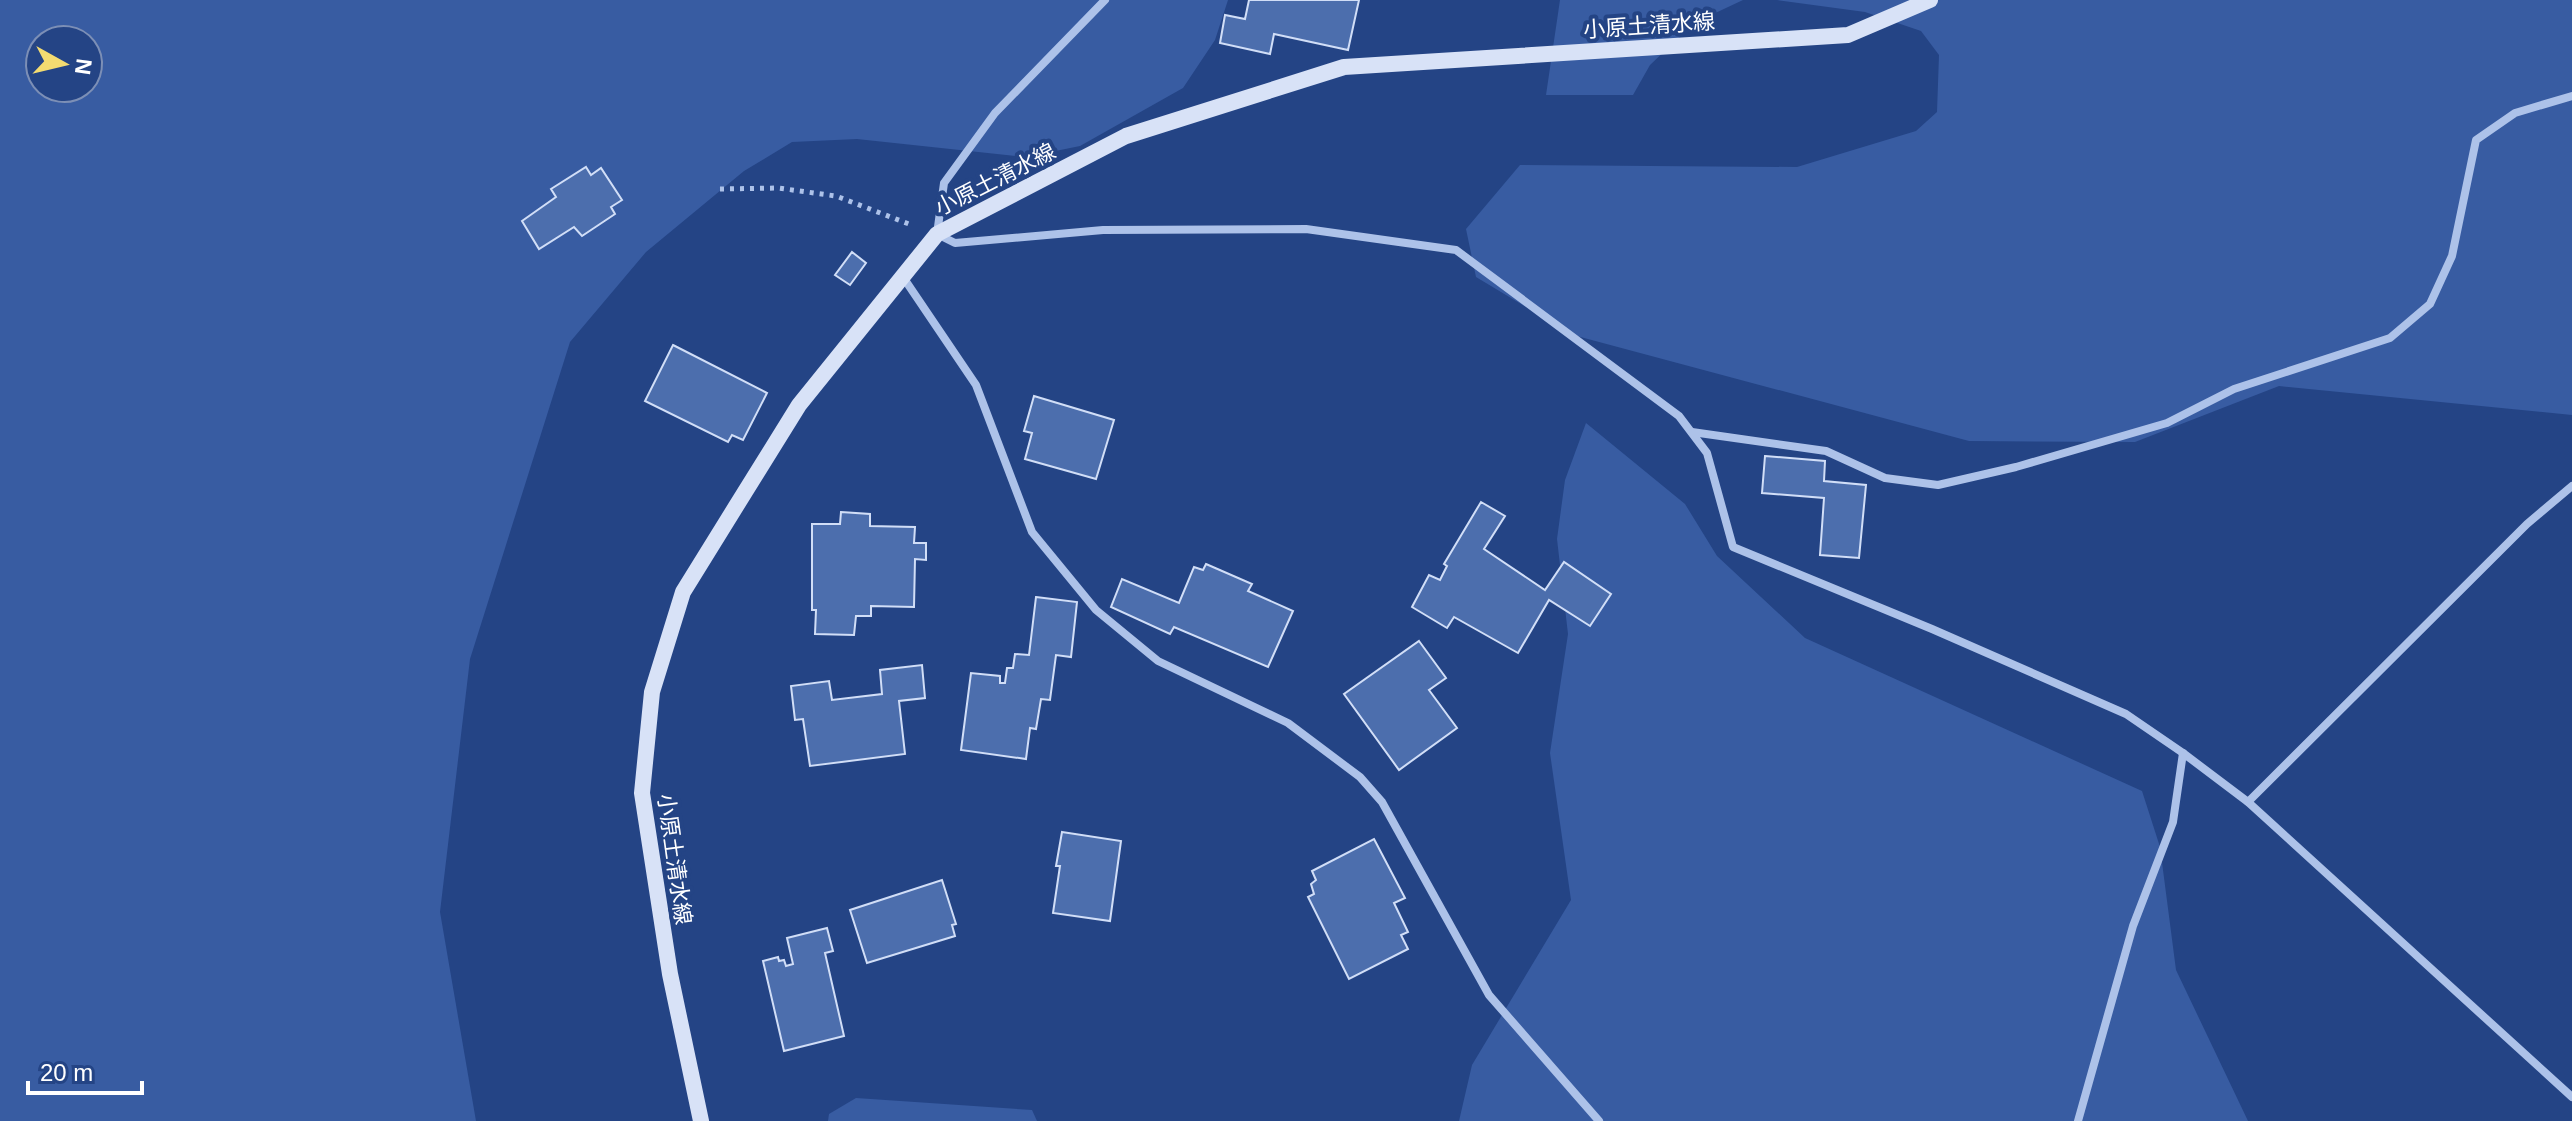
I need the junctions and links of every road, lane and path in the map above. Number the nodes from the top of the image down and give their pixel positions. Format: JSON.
{"nodes":[{"id":1,"x":1105,"y":0,"type":"edge"},
{"id":2,"x":1930,"y":0,"type":"edge"},
{"id":3,"x":2572,"y":96,"type":"edge"},
{"id":4,"x":720,"y":189,"type":"dead end"},
{"id":5,"x":937,"y":234,"type":"junction"},
{"id":6,"x":902,"y":276,"type":"junction"},
{"id":7,"x":1691,"y":432,"type":"junction"},
{"id":8,"x":2572,"y":486,"type":"edge"},
{"id":9,"x":2183,"y":753,"type":"junction"},
{"id":10,"x":2248,"y":802,"type":"junction"},
{"id":11,"x":2572,"y":1097,"type":"edge"},
{"id":12,"x":701,"y":1121,"type":"edge"},
{"id":13,"x":1599,"y":1121,"type":"edge"},
{"id":14,"x":2078,"y":1121,"type":"edge"}],
"edges":[{"from":1,"to":5,"type":"street"},
{"from":2,"to":5,"type":"main road","name":"小原土清水線"},
{"from":3,"to":7,"type":"street"},
{"from":4,"to":5,"type":"path"},
{"from":5,"to":6,"type":"main road","name":"小原土清水線"},
{"from":5,"to":7,"type":"street"},
{"from":6,"to":12,"type":"main road","name":"小原土清水線"},
{"from":6,"to":13,"type":"street"},
{"from":7,"to":9,"type":"street"},
{"from":8,"to":10,"type":"street"},
{"from":9,"to":10,"type":"street"},
{"from":9,"to":14,"type":"street"},
{"from":10,"to":11,"type":"street"}]}
